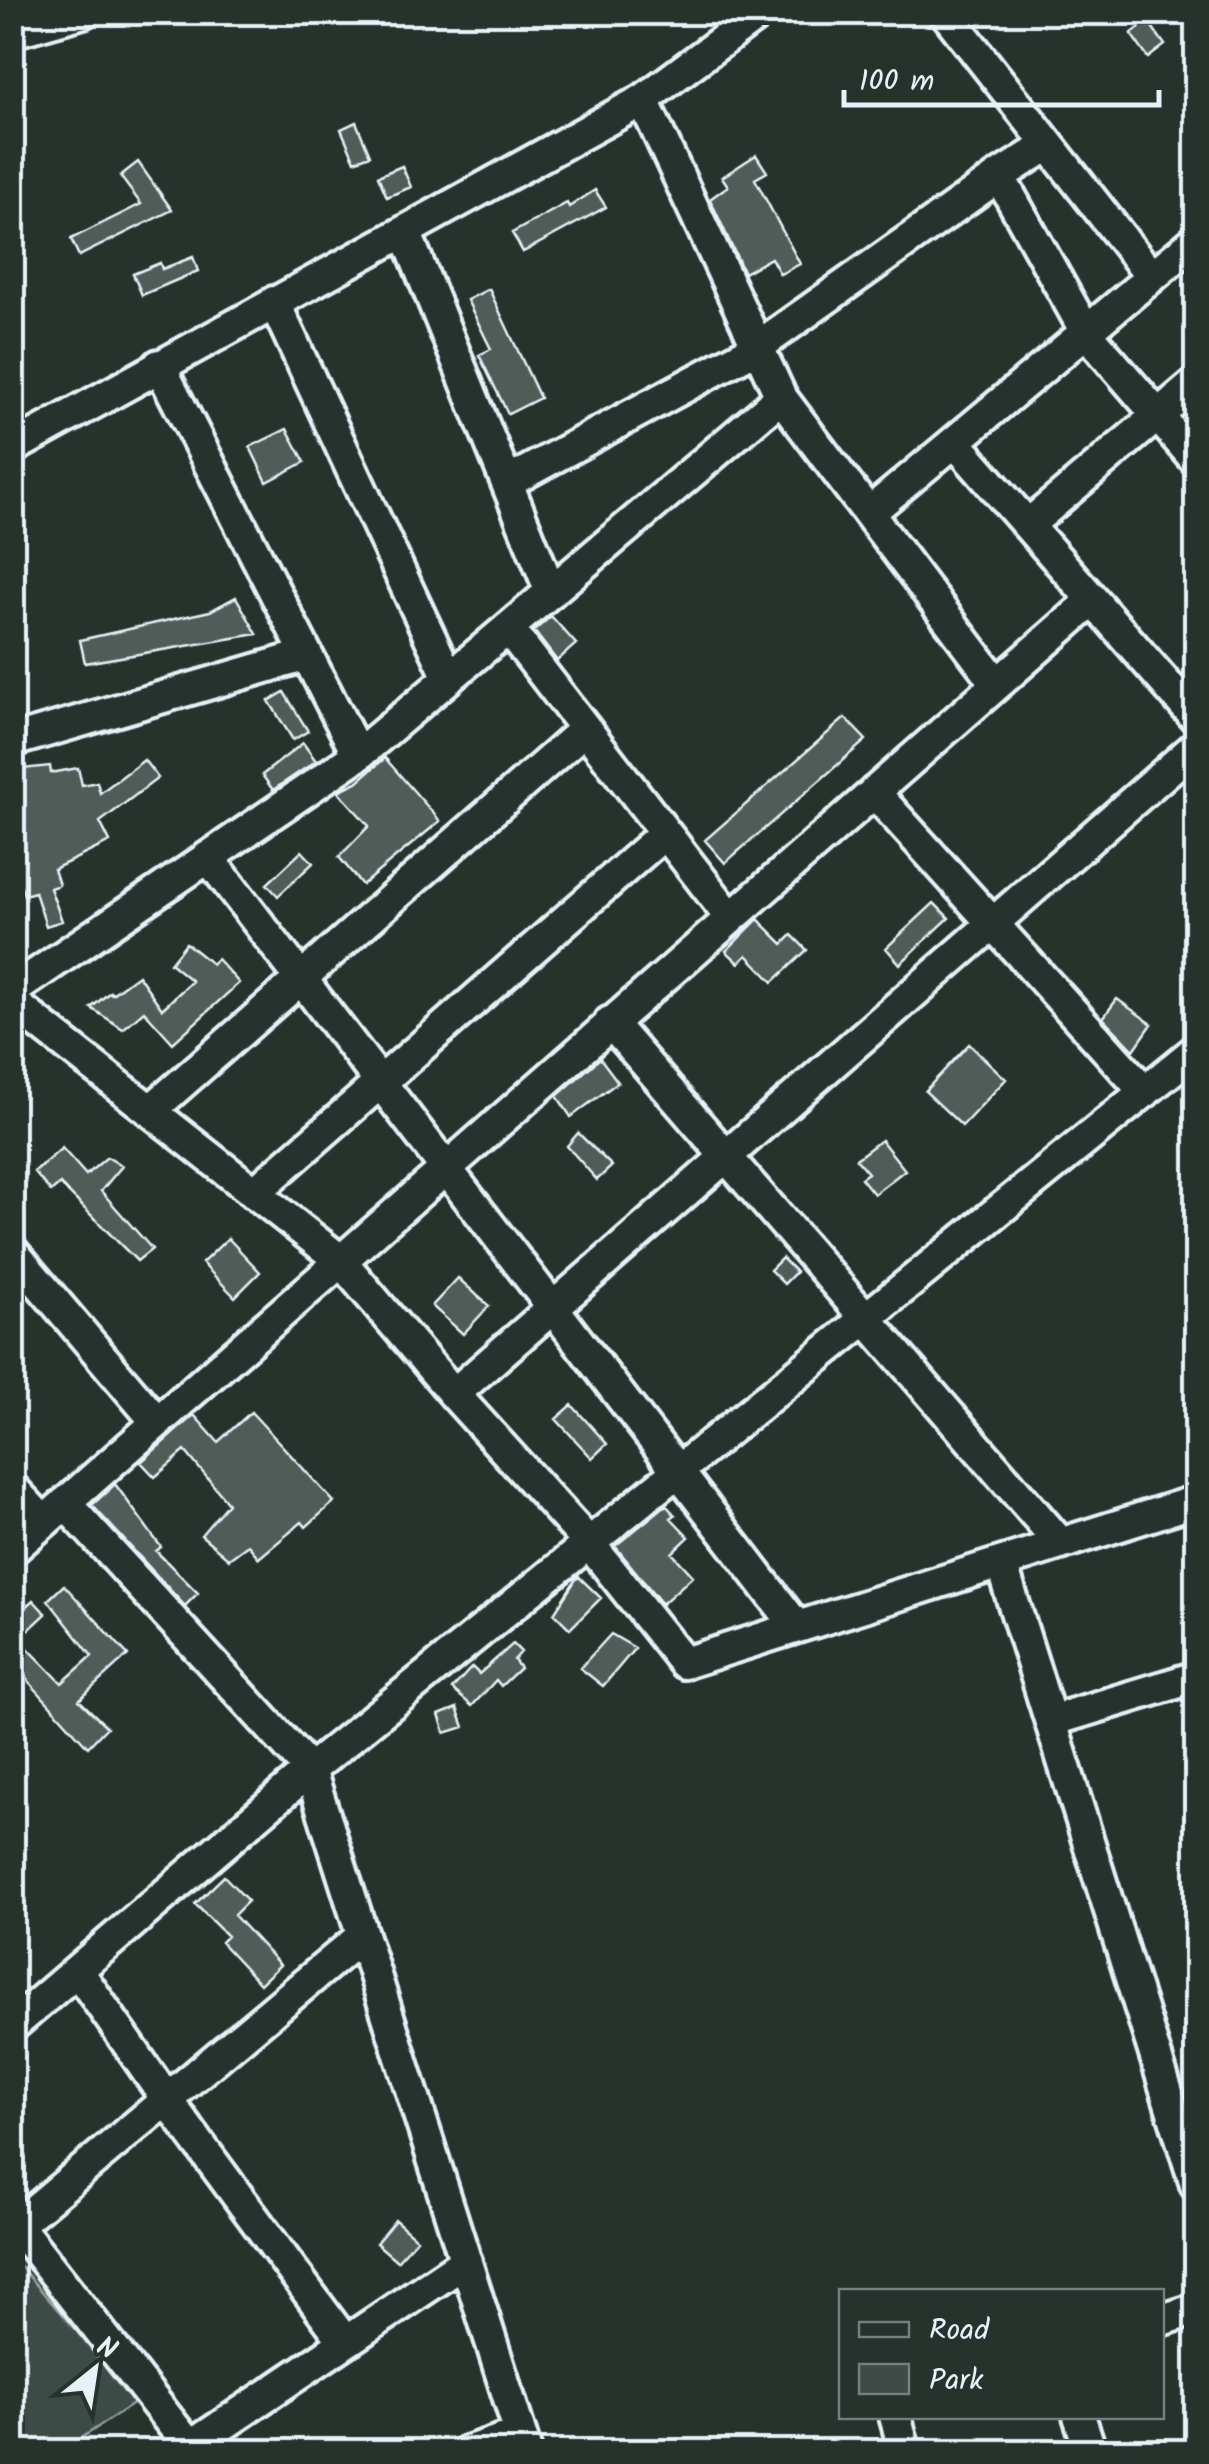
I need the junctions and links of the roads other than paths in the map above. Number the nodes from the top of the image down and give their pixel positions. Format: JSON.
{"nodes":[{"id":1,"x":83,"y":12,"type":"edge"},
{"id":2,"x":762,"y":12,"type":"edge"},
{"id":3,"x":945,"y":12,"type":"edge"},
{"id":4,"x":13,"y":28,"type":"edge"},
{"id":5,"x":643,"y":100,"type":"junction"},
{"id":6,"x":1048,"y":146,"type":"junction"},
{"id":7,"x":999,"y":176,"type":"junction"},
{"id":8,"x":405,"y":231,"type":"junction"},
{"id":9,"x":1196,"y":240,"type":"edge"},
{"id":10,"x":1152,"y":277,"type":"junction"},
{"id":11,"x":274,"y":302,"type":"junction"},
{"id":12,"x":1086,"y":332,"type":"junction"},
{"id":13,"x":756,"y":348,"type":"junction"},
{"id":14,"x":159,"y":366,"type":"junction"},
{"id":15,"x":1196,"y":384,"type":"edge"},
{"id":16,"x":781,"y":397,"type":"junction"},
{"id":17,"x":1158,"y":416,"type":"junction"},
{"id":18,"x":955,"y":442,"type":"junction"},
{"id":19,"x":12,"y":448,"type":"edge"},
{"id":20,"x":1196,"y":460,"type":"edge"},
{"id":21,"x":508,"y":482,"type":"junction"},
{"id":22,"x":869,"y":513,"type":"junction"},
{"id":23,"x":1028,"y":525,"type":"junction"},
{"id":24,"x":551,"y":592,"type":"junction"},
{"id":25,"x":1092,"y":600,"type":"junction"},
{"id":26,"x":508,"y":628,"type":"junction"},
{"id":27,"x":307,"y":655,"type":"junction"},
{"id":28,"x":449,"y":678,"type":"junction"},
{"id":29,"x":996,"y":684,"type":"junction"},
{"id":30,"x":1196,"y":718,"type":"edge"},
{"id":31,"x":585,"y":729,"type":"junction"},
{"id":32,"x":12,"y":741,"type":"edge"},
{"id":33,"x":1196,"y":746,"type":"edge"},
{"id":34,"x":358,"y":755,"type":"junction"},
{"id":35,"x":874,"y":792,"type":"junction"},
{"id":36,"x":665,"y":832,"type":"junction"},
{"id":37,"x":208,"y":858,"type":"junction"},
{"id":38,"x":730,"y":918,"type":"junction"},
{"id":39,"x":993,"y":924,"type":"junction"},
{"id":40,"x":301,"y":978,"type":"junction"},
{"id":41,"x":12,"y":991,"type":"edge"},
{"id":42,"x":12,"y":1002,"type":"edge"},
{"id":43,"x":610,"y":1022,"type":"junction"},
{"id":44,"x":1196,"y":1050,"type":"edge"},
{"id":45,"x":380,"y":1081,"type":"junction"},
{"id":46,"x":1145,"y":1092,"type":"junction"},
{"id":47,"x":150,"y":1111,"type":"junction"},
{"id":48,"x":726,"y":1156,"type":"junction"},
{"id":49,"x":445,"y":1167,"type":"junction"},
{"id":50,"x":254,"y":1193,"type":"junction"},
{"id":51,"x":12,"y":1251,"type":"edge"},
{"id":52,"x":340,"y":1260,"type":"junction"},
{"id":53,"x":554,"y":1308,"type":"junction"},
{"id":54,"x":866,"y":1318,"type":"junction"},
{"id":55,"x":454,"y":1394,"type":"junction"},
{"id":56,"x":156,"y":1421,"type":"junction"},
{"id":57,"x":678,"y":1471,"type":"junction"},
{"id":58,"x":12,"y":1488,"type":"edge"},
{"id":59,"x":1196,"y":1501,"type":"edge"},
{"id":60,"x":54,"y":1513,"type":"junction"},
{"id":61,"x":589,"y":1543,"type":"junction"},
{"id":62,"x":1061,"y":1544,"type":"junction"},
{"id":63,"x":12,"y":1550,"type":"edge"},
{"id":64,"x":1001,"y":1562,"type":"junction"},
{"id":65,"x":797,"y":1627,"type":"junction"},
{"id":66,"x":1196,"y":1678,"type":"edge"},
{"id":67,"x":1050,"y":1722,"type":"junction"},
{"id":68,"x":310,"y":1770,"type":"junction"},
{"id":69,"x":362,"y":1936,"type":"junction"},
{"id":70,"x":78,"y":1970,"type":"junction"},
{"id":71,"x":12,"y":2026,"type":"edge"},
{"id":72,"x":167,"y":2100,"type":"junction"},
{"id":73,"x":1196,"y":2185,"type":"edge"},
{"id":74,"x":15,"y":2222,"type":"edge"},
{"id":75,"x":466,"y":2261,"type":"junction"},
{"id":76,"x":1196,"y":2309,"type":"edge"},
{"id":77,"x":1164,"y":2319,"type":"edge"},
{"id":78,"x":346,"y":2342,"type":"junction"},
{"id":79,"x":896,"y":2419,"type":"edge"},
{"id":80,"x":1081,"y":2419,"type":"edge"},
{"id":81,"x":523,"y":2443,"type":"edge"},
{"id":82,"x":192,"y":2449,"type":"edge"},
{"id":83,"x":466,"y":2452,"type":"edge"},
{"id":84,"x":905,"y":2452,"type":"edge"},
{"id":85,"x":1091,"y":2452,"type":"edge"}],
"edges":[{"from":1,"to":4,"type":"street"},
{"from":2,"to":5,"type":"street"},
{"from":3,"to":6,"type":"street"},
{"from":5,"to":8,"type":"street"},
{"from":5,"to":13,"type":"street"},
{"from":6,"to":7,"type":"street"},
{"from":6,"to":10,"type":"street"},
{"from":7,"to":12,"type":"street"},
{"from":7,"to":13,"type":"street"},
{"from":8,"to":11,"type":"street"},
{"from":8,"to":21,"type":"street"},
{"from":9,"to":10,"type":"street"},
{"from":10,"to":12,"type":"street"},
{"from":11,"to":14,"type":"street"},
{"from":11,"to":28,"type":"street"},
{"from":12,"to":17,"type":"street"},
{"from":12,"to":18,"type":"street"},
{"from":13,"to":16,"type":"street"},
{"from":13,"to":21,"type":"street"},
{"from":14,"to":19,"type":"street"},
{"from":14,"to":27,"type":"street"},
{"from":15,"to":17,"type":"street"},
{"from":16,"to":22,"type":"street"},
{"from":16,"to":24,"type":"street"},
{"from":17,"to":20,"type":"street"},
{"from":17,"to":23,"type":"street"},
{"from":18,"to":22,"type":"street"},
{"from":18,"to":23,"type":"street"},
{"from":21,"to":24,"type":"street"},
{"from":22,"to":29,"type":"street"},
{"from":23,"to":25,"type":"street"},
{"from":24,"to":26,"type":"street"},
{"from":25,"to":29,"type":"street"},
{"from":25,"to":30,"type":"street"},
{"from":26,"to":28,"type":"street"},
{"from":26,"to":31,"type":"street"},
{"from":27,"to":32,"type":"street"},
{"from":27,"to":34,"type":"street"},
{"from":28,"to":34,"type":"street"},
{"from":29,"to":35,"type":"street"},
{"from":31,"to":36,"type":"street"},
{"from":31,"to":40,"type":"street"},
{"from":33,"to":39,"type":"street"},
{"from":34,"to":37,"type":"street"},
{"from":35,"to":38,"type":"street"},
{"from":35,"to":39,"type":"street"},
{"from":36,"to":38,"type":"street"},
{"from":36,"to":45,"type":"street"},
{"from":37,"to":40,"type":"street"},
{"from":37,"to":41,"type":"street"},
{"from":38,"to":43,"type":"street"},
{"from":39,"to":46,"type":"street"},
{"from":39,"to":48,"type":"street"},
{"from":40,"to":45,"type":"street"},
{"from":40,"to":47,"type":"street"},
{"from":42,"to":47,"type":"street"},
{"from":43,"to":48,"type":"street"},
{"from":43,"to":49,"type":"street"},
{"from":44,"to":46,"type":"street"},
{"from":45,"to":49,"type":"street"},
{"from":45,"to":50,"type":"street"},
{"from":46,"to":54,"type":"street"},
{"from":47,"to":50,"type":"street"},
{"from":48,"to":53,"type":"street"},
{"from":48,"to":54,"type":"street"},
{"from":49,"to":52,"type":"street"},
{"from":49,"to":53,"type":"street"},
{"from":50,"to":52,"type":"street"},
{"from":51,"to":56,"type":"street"},
{"from":52,"to":55,"type":"street"},
{"from":52,"to":56,"type":"street"},
{"from":53,"to":55,"type":"street"},
{"from":53,"to":57,"type":"street"},
{"from":54,"to":57,"type":"street"},
{"from":54,"to":62,"type":"street"},
{"from":55,"to":61,"type":"street"},
{"from":56,"to":60,"type":"street"},
{"from":57,"to":61,"type":"street"},
{"from":57,"to":65,"type":"street"},
{"from":58,"to":60,"type":"street"},
{"from":59,"to":62,"type":"street"},
{"from":60,"to":63,"type":"street"},
{"from":60,"to":68,"type":"street"},
{"from":61,"to":65,"type":"street"},
{"from":61,"to":68,"type":"street"},
{"from":62,"to":64,"type":"street"},
{"from":64,"to":65,"type":"street"},
{"from":64,"to":67,"type":"street"},
{"from":66,"to":67,"type":"street"},
{"from":67,"to":73,"type":"street"},
{"from":68,"to":69,"type":"street"},
{"from":68,"to":70,"type":"street"},
{"from":69,"to":72,"type":"street"},
{"from":69,"to":75,"type":"street"},
{"from":70,"to":71,"type":"street"},
{"from":70,"to":72,"type":"street"},
{"from":72,"to":74,"type":"street"},
{"from":72,"to":78,"type":"street"},
{"from":74,"to":82,"type":"street"},
{"from":75,"to":78,"type":"street"},
{"from":75,"to":81,"type":"street"},
{"from":76,"to":77,"type":"street"},
{"from":78,"to":82,"type":"street"},
{"from":79,"to":84,"type":"street"},
{"from":80,"to":85,"type":"street"},
{"from":81,"to":83,"type":"street"}]}
